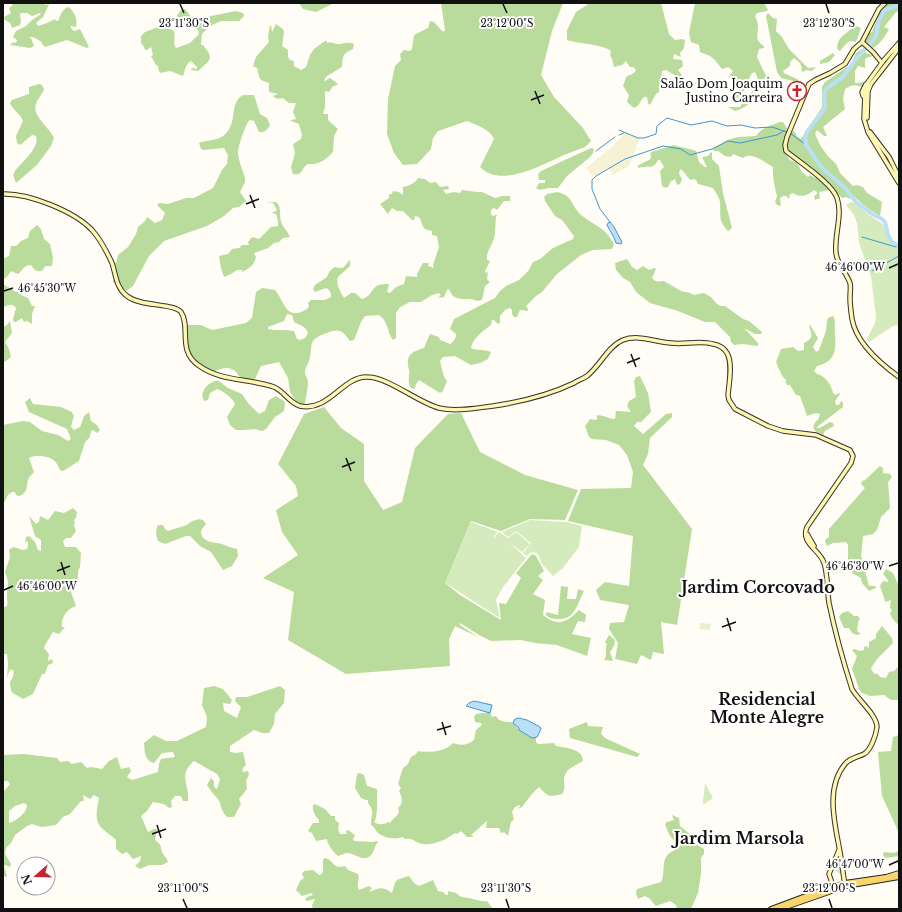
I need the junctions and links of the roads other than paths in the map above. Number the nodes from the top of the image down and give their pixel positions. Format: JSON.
{"nodes":[{"id":1,"x":885,"y":3,"type":"edge"},
{"id":2,"x":864,"y":43,"type":"junction"},
{"id":3,"x":899,"y":43,"type":"edge"},
{"id":4,"x":899,"y":48,"type":"edge"},
{"id":5,"x":883,"y":62,"type":"junction"},
{"id":6,"x":866,"y":96,"type":"junction"},
{"id":7,"x":866,"y":106,"type":"junction"},
{"id":8,"x":885,"y":160,"type":"junction"},
{"id":9,"x":890,"y":161,"type":"junction"},
{"id":10,"x":894,"y":168,"type":"junction"},
{"id":11,"x":899,"y":177,"type":"edge"},
{"id":12,"x":899,"y":183,"type":"edge"},
{"id":13,"x":3,"y":194,"type":"edge"},
{"id":14,"x":899,"y":377,"type":"edge"},
{"id":15,"x":840,"y":849,"type":"junction"},
{"id":16,"x":841,"y":858,"type":"junction"},
{"id":17,"x":835,"y":861,"type":"junction"},
{"id":18,"x":899,"y":873,"type":"edge"},
{"id":19,"x":899,"y":877,"type":"edge"},
{"id":20,"x":845,"y":885,"type":"junction"},
{"id":21,"x":834,"y":888,"type":"junction"},
{"id":22,"x":771,"y":909,"type":"edge"},
{"id":23,"x":780,"y":909,"type":"edge"}],
"edges":[{"from":1,"to":2,"type":"main road"},
{"from":2,"to":5,"type":"main road"},
{"from":2,"to":14,"type":"main road"},
{"from":3,"to":5,"type":"main road"},
{"from":4,"to":6,"type":"main road"},
{"from":5,"to":6,"type":"main road"},
{"from":6,"to":7,"type":"main road"},
{"from":7,"to":8,"type":"main road"},
{"from":7,"to":9,"type":"main road"},
{"from":8,"to":9,"type":"main road"},
{"from":8,"to":10,"type":"main road"},
{"from":9,"to":10,"type":"main road"},
{"from":10,"to":11,"type":"main road"},
{"from":10,"to":12,"type":"main road"},
{"from":13,"to":15,"type":"main road"},
{"from":15,"to":16,"type":"main road"},
{"from":15,"to":17,"type":"main road"},
{"from":16,"to":17,"type":"main road"},
{"from":16,"to":20,"type":"main road"},
{"from":17,"to":21,"type":"main road"},
{"from":18,"to":20,"type":"main road"},
{"from":19,"to":20,"type":"main road"},
{"from":20,"to":21,"type":"main road"},
{"from":21,"to":22,"type":"main road"},
{"from":21,"to":23,"type":"main road"}]}
